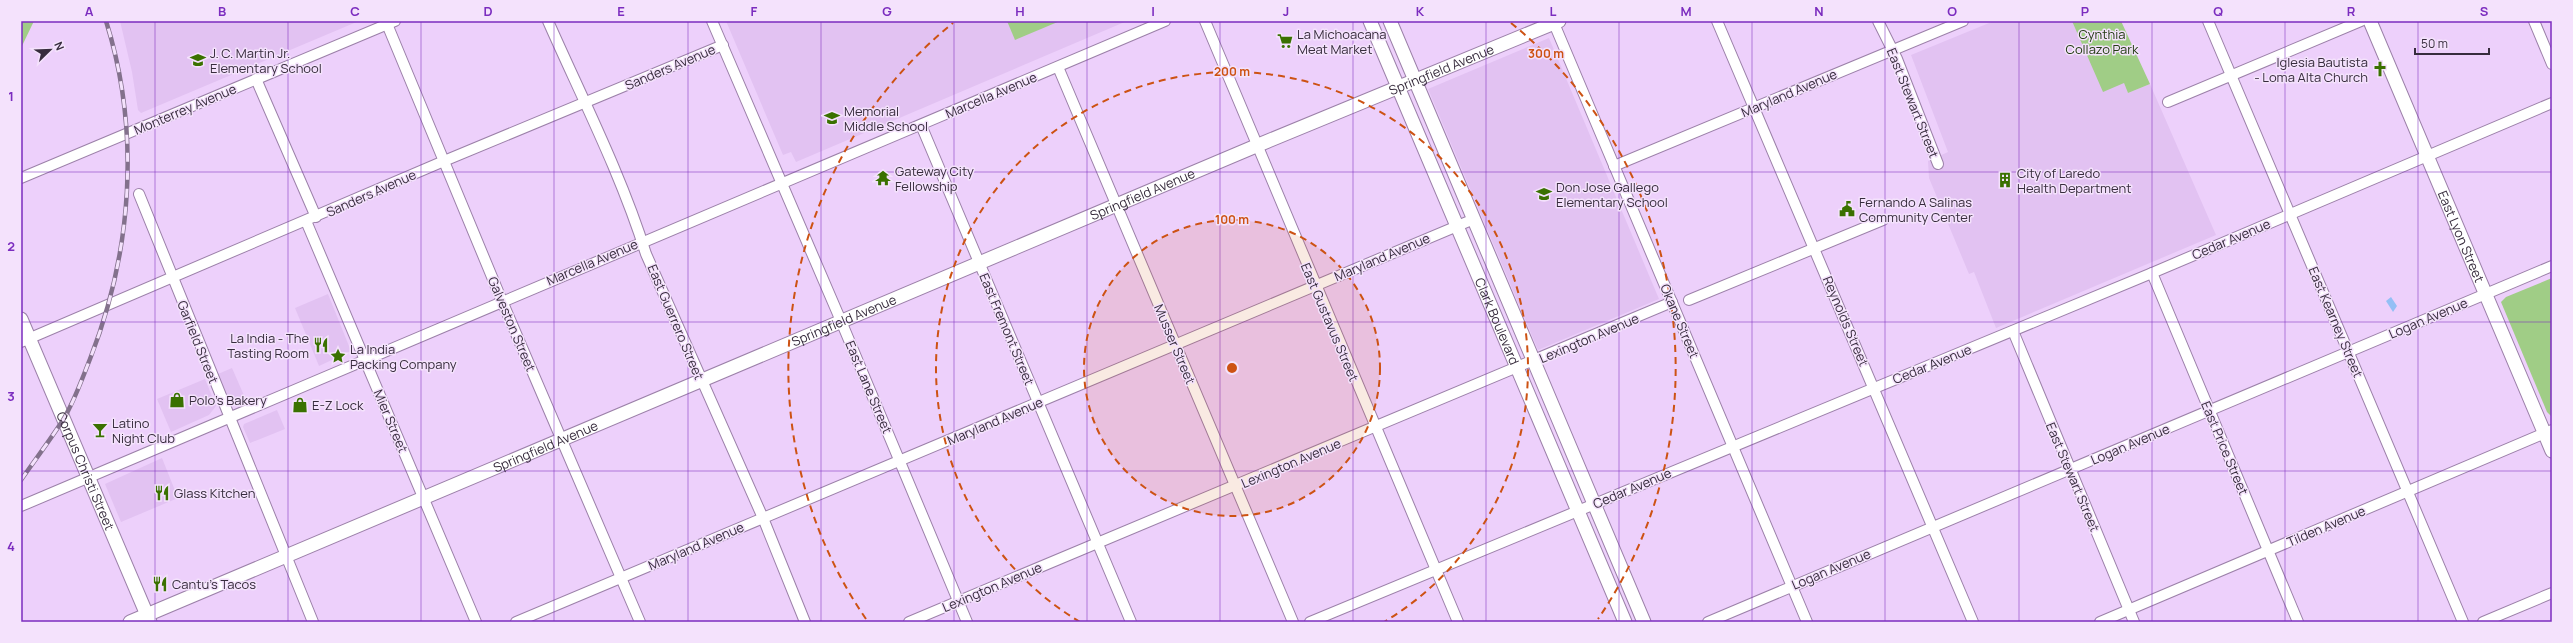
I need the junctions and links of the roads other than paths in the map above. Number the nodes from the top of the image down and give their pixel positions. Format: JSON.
{"nodes":[{"id":1,"x":548,"y":21,"type":"edge"},
{"id":2,"x":712,"y":21,"type":"edge"},
{"id":3,"x":1165,"y":21,"type":"edge"},
{"id":4,"x":1204,"y":21,"type":"edge"},
{"id":5,"x":1370,"y":21,"type":"edge"},
{"id":6,"x":1390,"y":21,"type":"edge"},
{"id":7,"x":1718,"y":21,"type":"edge"},
{"id":8,"x":1878,"y":21,"type":"edge"},
{"id":9,"x":1963,"y":21,"type":"edge"},
{"id":10,"x":2208,"y":21,"type":"edge"},
{"id":11,"x":2360,"y":21,"type":"edge"},
{"id":12,"x":2370,"y":21,"type":"edge"},
{"id":13,"x":2534,"y":21,"type":"edge"},
{"id":14,"x":1555,"y":22,"type":"edge"},
{"id":15,"x":391,"y":23,"type":"edge"},
{"id":16,"x":723,"y":45,"type":"junction"},
{"id":17,"x":1892,"y":50,"type":"junction"},
{"id":18,"x":2552,"y":64,"type":"edge"},
{"id":19,"x":1058,"y":67,"type":"junction"},
{"id":20,"x":2231,"y":76,"type":"junction"},
{"id":21,"x":256,"y":79,"type":"junction"},
{"id":22,"x":1415,"y":80,"type":"junction"},
{"id":23,"x":1398,"y":86,"type":"junction"},
{"id":24,"x":2168,"y":102,"type":"dead end"},
{"id":25,"x":584,"y":103,"type":"junction"},
{"id":26,"x":2552,"y":103,"type":"edge"},
{"id":27,"x":1752,"y":107,"type":"junction"},
{"id":28,"x":921,"y":125,"type":"junction"},
{"id":29,"x":1256,"y":146,"type":"junction"},
{"id":30,"x":2428,"y":157,"type":"junction"},
{"id":31,"x":444,"y":161,"type":"junction"},
{"id":32,"x":1938,"y":164,"type":"dead end"},
{"id":33,"x":1614,"y":166,"type":"junction"},
{"id":34,"x":21,"y":178,"type":"edge"},
{"id":35,"x":782,"y":182,"type":"junction"},
{"id":36,"x":139,"y":194,"type":"dead end"},
{"id":37,"x":1116,"y":205,"type":"junction"},
{"id":38,"x":2290,"y":214,"type":"junction"},
{"id":39,"x":316,"y":216,"type":"junction"},
{"id":40,"x":1474,"y":219,"type":"junction"},
{"id":41,"x":1883,"y":220,"type":"dead end"},
{"id":42,"x":306,"y":221,"type":"junction"},
{"id":43,"x":1457,"y":226,"type":"junction"},
{"id":44,"x":642,"y":241,"type":"junction"},
{"id":45,"x":1814,"y":249,"type":"junction"},
{"id":46,"x":979,"y":263,"type":"junction"},
{"id":47,"x":2552,"y":266,"type":"edge"},
{"id":48,"x":2152,"y":273,"type":"junction"},
{"id":49,"x":173,"y":277,"type":"junction"},
{"id":50,"x":1315,"y":286,"type":"junction"},
{"id":51,"x":2486,"y":294,"type":"junction"},
{"id":52,"x":1689,"y":300,"type":"dead end"},
{"id":53,"x":502,"y":301,"type":"junction"},
{"id":54,"x":1672,"y":302,"type":"junction"},
{"id":55,"x":21,"y":319,"type":"edge"},
{"id":56,"x":841,"y":321,"type":"junction"},
{"id":57,"x":2013,"y":331,"type":"junction"},
{"id":58,"x":25,"y":340,"type":"edge"},
{"id":59,"x":1175,"y":345,"type":"junction"},
{"id":60,"x":2348,"y":352,"type":"junction"},
{"id":61,"x":365,"y":360,"type":"junction"},
{"id":62,"x":1534,"y":361,"type":"junction"},
{"id":63,"x":1517,"y":368,"type":"junction"},
{"id":64,"x":701,"y":380,"type":"junction"},
{"id":65,"x":1874,"y":387,"type":"junction"},
{"id":66,"x":1038,"y":402,"type":"junction"},
{"id":67,"x":2209,"y":410,"type":"junction"},
{"id":68,"x":229,"y":418,"type":"junction"},
{"id":69,"x":1375,"y":428,"type":"junction"},
{"id":70,"x":2548,"y":431,"type":"edge"},
{"id":71,"x":562,"y":439,"type":"junction"},
{"id":72,"x":1733,"y":446,"type":"junction"},
{"id":73,"x":2552,"y":451,"type":"edge"},
{"id":74,"x":900,"y":460,"type":"junction"},
{"id":75,"x":2069,"y":469,"type":"junction"},
{"id":76,"x":89,"y":478,"type":"junction"},
{"id":77,"x":1235,"y":486,"type":"junction"},
{"id":78,"x":2407,"y":491,"type":"junction"},
{"id":79,"x":423,"y":497,"type":"junction"},
{"id":80,"x":1594,"y":504,"type":"junction"},
{"id":81,"x":21,"y":506,"type":"edge"},
{"id":82,"x":1578,"y":511,"type":"junction"},
{"id":83,"x":763,"y":518,"type":"junction"},
{"id":84,"x":1933,"y":526,"type":"junction"},
{"id":85,"x":1098,"y":543,"type":"junction"},
{"id":86,"x":2268,"y":551,"type":"junction"},
{"id":87,"x":285,"y":556,"type":"junction"},
{"id":88,"x":1435,"y":570,"type":"junction"},
{"id":89,"x":622,"y":578,"type":"junction"},
{"id":90,"x":1792,"y":586,"type":"junction"},
{"id":91,"x":2552,"y":593,"type":"edge"},
{"id":92,"x":958,"y":601,"type":"junction"},
{"id":93,"x":2129,"y":610,"type":"junction"},
{"id":94,"x":149,"y":618,"type":"edge"},
{"id":95,"x":130,"y":622,"type":"edge"},
{"id":96,"x":313,"y":622,"type":"edge"},
{"id":97,"x":476,"y":622,"type":"edge"},
{"id":98,"x":516,"y":622,"type":"edge"},
{"id":99,"x":640,"y":622,"type":"edge"},
{"id":100,"x":805,"y":622,"type":"edge"},
{"id":101,"x":909,"y":622,"type":"edge"},
{"id":102,"x":967,"y":622,"type":"edge"},
{"id":103,"x":1131,"y":622,"type":"edge"},
{"id":104,"x":1293,"y":622,"type":"edge"},
{"id":105,"x":1310,"y":622,"type":"edge"},
{"id":106,"x":1458,"y":622,"type":"edge"},
{"id":107,"x":1625,"y":622,"type":"edge"},
{"id":108,"x":1644,"y":622,"type":"edge"},
{"id":109,"x":1708,"y":622,"type":"edge"},
{"id":110,"x":1807,"y":622,"type":"edge"},
{"id":111,"x":1973,"y":622,"type":"edge"},
{"id":112,"x":2100,"y":622,"type":"edge"},
{"id":113,"x":2134,"y":622,"type":"edge"},
{"id":114,"x":2298,"y":622,"type":"edge"},
{"id":115,"x":2463,"y":622,"type":"edge"},
{"id":116,"x":2483,"y":622,"type":"edge"}],
"edges":[{"from":1,"to":25,"type":"street","name":"East Guerrero Street"},
{"from":2,"to":16,"type":"street","name":"East Lane Street"},
{"from":3,"to":19,"type":"street","name":"Marcella Avenue"},
{"from":4,"to":29,"type":"street","name":"East Gustavus Street"},
{"from":5,"to":23,"type":"main road","name":"Clark Boulevard"},
{"from":6,"to":22,"type":"main road","name":"Clark Boulevard"},
{"from":7,"to":27,"type":"street","name":"Reynolds Street"},
{"from":8,"to":17,"type":"street","name":"East Stewart Street"},
{"from":9,"to":17,"type":"street","name":"Maryland Avenue"},
{"from":10,"to":20,"type":"street","name":"East Kearney Street"},
{"from":11,"to":20,"type":"street"},
{"from":12,"to":30,"type":"main road","name":"East Lyon Street"},
{"from":13,"to":18,"type":"street"},
{"from":14,"to":22,"type":"main road","name":"Springfield Avenue"},
{"from":14,"to":33,"type":"street","name":"Okane Street"},
{"from":15,"to":21,"type":"street","name":"Monterrey Avenue"},
{"from":15,"to":31,"type":"street","name":"Galveston Street"},
{"from":16,"to":25,"type":"street","name":"Sanders Avenue"},
{"from":16,"to":35,"type":"street","name":"East Lane Street"},
{"from":17,"to":27,"type":"street","name":"Maryland Avenue"},
{"from":17,"to":32,"type":"street","name":"East Stewart Street"},
{"from":19,"to":28,"type":"street","name":"Marcella Avenue"},
{"from":19,"to":37,"type":"street","name":"Musser Street"},
{"from":20,"to":24,"type":"street"},
{"from":20,"to":38,"type":"street","name":"East Kearney Street"},
{"from":21,"to":34,"type":"street","name":"Monterrey Avenue"},
{"from":21,"to":39,"type":"street"},
{"from":22,"to":23,"type":"main road","name":"Springfield Avenue"},
{"from":22,"to":40,"type":"main road","name":"Clark Boulevard"},
{"from":23,"to":29,"type":"main road","name":"Springfield Avenue"},
{"from":23,"to":43,"type":"main road","name":"Clark Boulevard"},
{"from":25,"to":31,"type":"street","name":"Sanders Avenue"},
{"from":25,"to":44,"type":"street","name":"East Guerrero Street"},
{"from":26,"to":30,"type":"street","name":"Cedar Avenue"},
{"from":27,"to":33,"type":"street","name":"Maryland Avenue"},
{"from":27,"to":45,"type":"street","name":"Reynolds Street"},
{"from":28,"to":35,"type":"street","name":"Marcella Avenue"},
{"from":28,"to":46,"type":"street","name":"East Fremont Street"},
{"from":29,"to":37,"type":"main road","name":"Springfield Avenue"},
{"from":29,"to":50,"type":"street","name":"East Gustavus Street"},
{"from":30,"to":38,"type":"street","name":"Cedar Avenue"},
{"from":30,"to":51,"type":"main road","name":"East Lyon Street"},
{"from":31,"to":39,"type":"street","name":"Sanders Avenue"},
{"from":31,"to":53,"type":"street","name":"Galveston Street"},
{"from":33,"to":54,"type":"street","name":"Okane Street"},
{"from":35,"to":44,"type":"street","name":"Marcella Avenue"},
{"from":35,"to":56,"type":"street","name":"East Lane Street"},
{"from":36,"to":49,"type":"street","name":"Garfield Street"},
{"from":37,"to":46,"type":"main road","name":"Springfield Avenue"},
{"from":37,"to":59,"type":"street","name":"Musser Street"},
{"from":38,"to":48,"type":"street","name":"Cedar Avenue"},
{"from":38,"to":60,"type":"street","name":"East Kearney Street"},
{"from":39,"to":42,"type":"street","name":"Sanders Avenue"},
{"from":40,"to":43,"type":"street","name":"Maryland Avenue"},
{"from":40,"to":62,"type":"main road","name":"Clark Boulevard"},
{"from":41,"to":45,"type":"street"},
{"from":42,"to":49,"type":"street","name":"Sanders Avenue"},
{"from":42,"to":61,"type":"street","name":"Mier Street"},
{"from":43,"to":50,"type":"street","name":"Maryland Avenue"},
{"from":43,"to":63,"type":"main road","name":"Clark Boulevard"},
{"from":44,"to":53,"type":"street","name":"Marcella Avenue"},
{"from":44,"to":64,"type":"street","name":"East Guerrero Street"},
{"from":45,"to":52,"type":"street"},
{"from":45,"to":65,"type":"street","name":"Reynolds Street"},
{"from":46,"to":56,"type":"main road","name":"Springfield Avenue"},
{"from":46,"to":66,"type":"street","name":"East Fremont Street"},
{"from":47,"to":51,"type":"street","name":"Logan Avenue"},
{"from":48,"to":57,"type":"street","name":"Cedar Avenue"},
{"from":48,"to":67,"type":"street","name":"East Price Street"},
{"from":49,"to":58,"type":"street","name":"Sanders Avenue"},
{"from":49,"to":68,"type":"street","name":"Garfield Street"},
{"from":50,"to":59,"type":"street","name":"Maryland Avenue"},
{"from":50,"to":69,"type":"street","name":"East Gustavus Street"},
{"from":51,"to":60,"type":"street","name":"Logan Avenue"},
{"from":51,"to":70,"type":"main road","name":"East Lyon Street"},
{"from":53,"to":61,"type":"street","name":"Marcella Avenue"},
{"from":53,"to":71,"type":"street","name":"Galveston Street"},
{"from":54,"to":62,"type":"street","name":"Lexington Avenue"},
{"from":54,"to":72,"type":"street","name":"Okane Street"},
{"from":55,"to":58,"type":"main road","name":"Corpus Christi Street"},
{"from":56,"to":64,"type":"main road","name":"Springfield Avenue"},
{"from":56,"to":74,"type":"street","name":"East Lane Street"},
{"from":57,"to":65,"type":"street","name":"Cedar Avenue"},
{"from":57,"to":75,"type":"street","name":"East Stewart Street"},
{"from":58,"to":76,"type":"main road","name":"Corpus Christi Street"},
{"from":59,"to":66,"type":"street","name":"Maryland Avenue"},
{"from":59,"to":77,"type":"street","name":"Musser Street"},
{"from":60,"to":67,"type":"street","name":"Logan Avenue"},
{"from":60,"to":78,"type":"street","name":"East Kearney Street"},
{"from":61,"to":68,"type":"street","name":"Marcella Avenue"},
{"from":61,"to":79,"type":"street","name":"Mier Street"},
{"from":62,"to":63,"type":"street","name":"Lexington Avenue"},
{"from":62,"to":80,"type":"main road","name":"Clark Boulevard"},
{"from":63,"to":69,"type":"street","name":"Lexington Avenue"},
{"from":63,"to":82,"type":"main road","name":"Clark Boulevard"},
{"from":64,"to":71,"type":"main road","name":"Springfield Avenue"},
{"from":64,"to":83,"type":"street","name":"East Guerrero Street"},
{"from":65,"to":72,"type":"street","name":"Cedar Avenue"},
{"from":65,"to":84,"type":"street","name":"Reynolds Street"},
{"from":66,"to":74,"type":"street","name":"Maryland Avenue"},
{"from":66,"to":85,"type":"street","name":"East Fremont Street"},
{"from":67,"to":75,"type":"street","name":"Logan Avenue"},
{"from":67,"to":86,"type":"street","name":"East Price Street"},
{"from":68,"to":76,"type":"street","name":"Marcella Avenue"},
{"from":68,"to":87,"type":"street","name":"Garfield Street"},
{"from":69,"to":77,"type":"street","name":"Lexington Avenue"},
{"from":69,"to":88,"type":"street","name":"East Gustavus Street"},
{"from":70,"to":73,"type":"main road","name":"East Lyon Street"},
{"from":70,"to":78,"type":"street","name":"Tilden Avenue"},
{"from":71,"to":79,"type":"main road","name":"Springfield Avenue"},
{"from":71,"to":89,"type":"street","name":"Galveston Street"},
{"from":72,"to":80,"type":"street","name":"Cedar Avenue"},
{"from":72,"to":90,"type":"street","name":"Okane Street"},
{"from":74,"to":83,"type":"street","name":"Maryland Avenue"},
{"from":74,"to":92,"type":"street","name":"East Lane Street"},
{"from":75,"to":84,"type":"street","name":"Logan Avenue"},
{"from":75,"to":93,"type":"street","name":"East Stewart Street"},
{"from":76,"to":81,"type":"street","name":"Marcella Avenue"},
{"from":76,"to":94,"type":"main road","name":"Corpus Christi Street"},
{"from":77,"to":85,"type":"street","name":"Lexington Avenue"},
{"from":77,"to":104,"type":"street","name":"Musser Street"},
{"from":78,"to":86,"type":"street","name":"Tilden Avenue"},
{"from":78,"to":115,"type":"street","name":"East Kearney Street"},
{"from":79,"to":87,"type":"main road","name":"Springfield Avenue"},
{"from":79,"to":97,"type":"street","name":"Mier Street"},
{"from":80,"to":82,"type":"street","name":"Cedar Avenue"},
{"from":80,"to":108,"type":"main road","name":"Clark Boulevard"},
{"from":82,"to":88,"type":"street","name":"Cedar Avenue"},
{"from":82,"to":107,"type":"main road","name":"Clark Boulevard"},
{"from":83,"to":89,"type":"street","name":"Maryland Avenue"},
{"from":83,"to":100,"type":"street","name":"East Guerrero Street"},
{"from":84,"to":90,"type":"street","name":"Logan Avenue"},
{"from":84,"to":111,"type":"street","name":"Reynolds Street"},
{"from":85,"to":92,"type":"street","name":"Lexington Avenue"},
{"from":85,"to":103,"type":"street","name":"East Fremont Street"},
{"from":86,"to":93,"type":"street","name":"Tilden Avenue"},
{"from":86,"to":114,"type":"street","name":"East Price Street"},
{"from":87,"to":94,"type":"main road","name":"Springfield Avenue"},
{"from":87,"to":96,"type":"street","name":"Garfield Street"},
{"from":88,"to":105,"type":"street","name":"Cedar Avenue"},
{"from":88,"to":106,"type":"street","name":"East Gustavus Street"},
{"from":89,"to":98,"type":"street","name":"Maryland Avenue"},
{"from":89,"to":99,"type":"street","name":"Galveston Street"},
{"from":90,"to":109,"type":"street","name":"Logan Avenue"},
{"from":90,"to":110,"type":"street","name":"Okane Street"},
{"from":91,"to":116,"type":"street"},
{"from":92,"to":101,"type":"street","name":"Lexington Avenue"},
{"from":92,"to":102,"type":"street","name":"East Lane Street"},
{"from":93,"to":112,"type":"street","name":"Tilden Avenue"},
{"from":93,"to":113,"type":"street","name":"East Stewart Street"},
{"from":94,"to":95,"type":"main road","name":"Springfield Avenue"}]}
